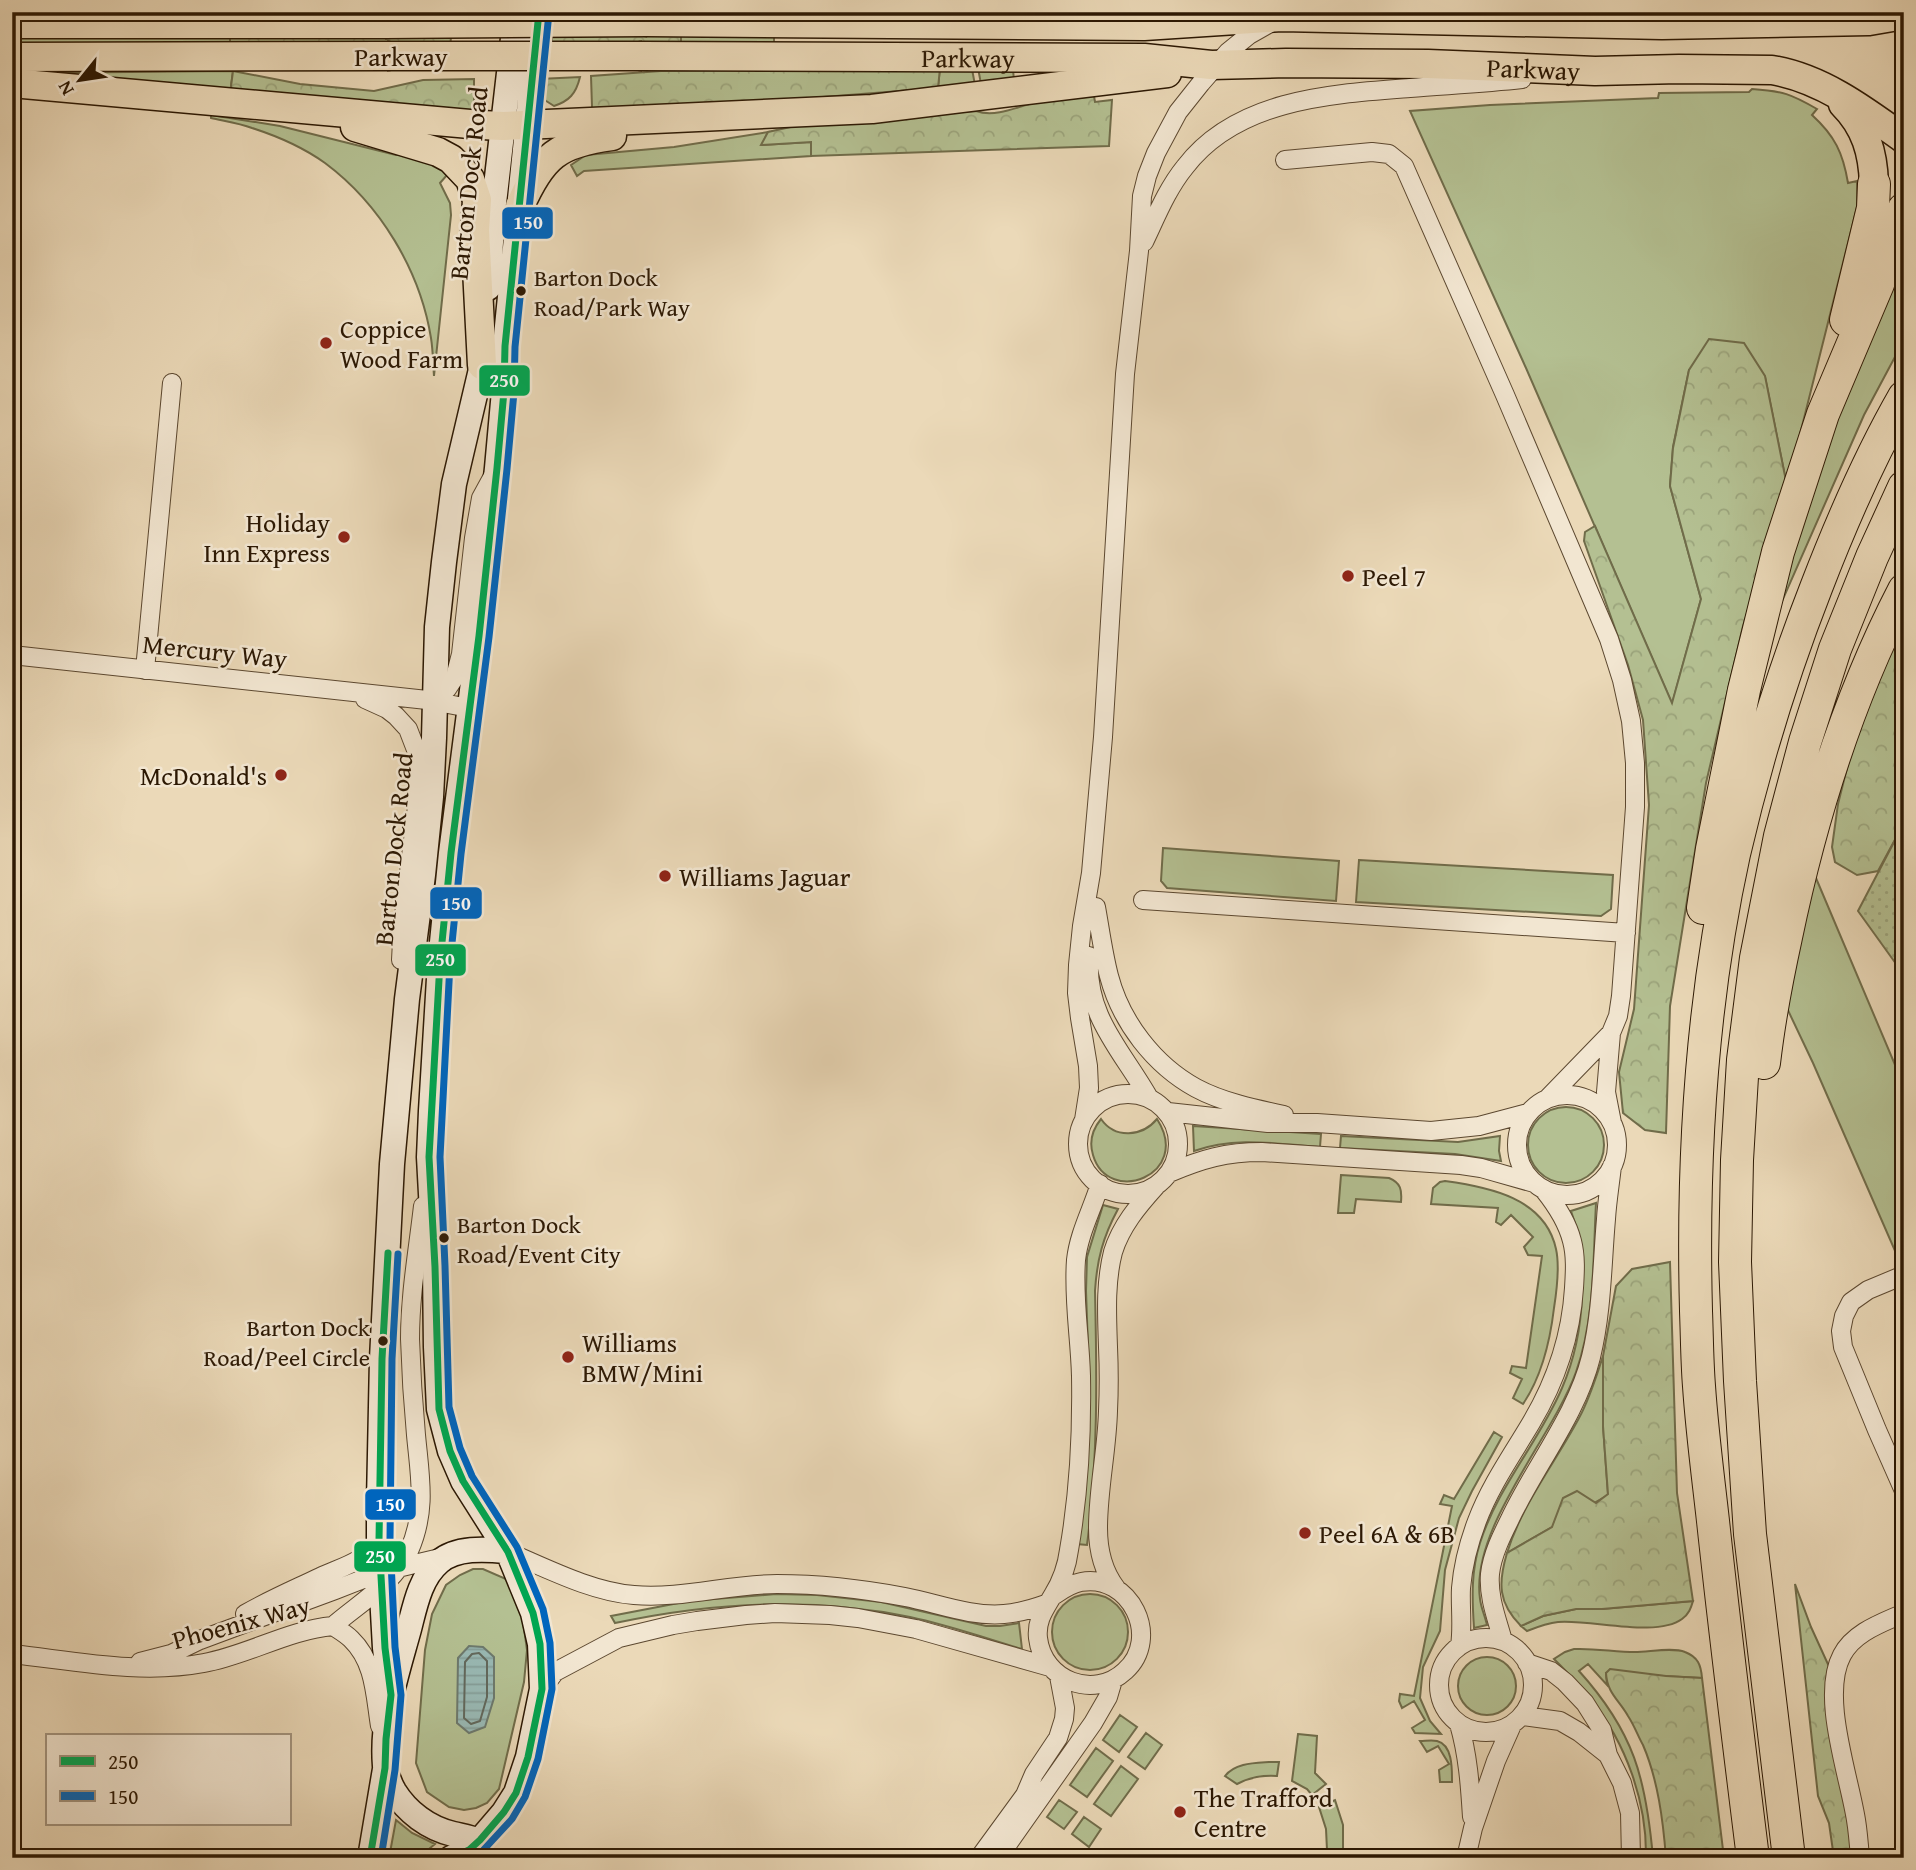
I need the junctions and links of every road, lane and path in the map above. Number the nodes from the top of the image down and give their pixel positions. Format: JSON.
{"nodes":[{"id":1,"x":516,"y":12,"type":"edge"},
{"id":2,"x":539,"y":12,"type":"edge"},
{"id":3,"x":1268,"y":14,"type":"edge"},
{"id":4,"x":1904,"y":15,"type":"edge"},
{"id":5,"x":12,"y":24,"type":"edge"},
{"id":6,"x":12,"y":57,"type":"edge"},
{"id":7,"x":1214,"y":65,"type":"junction"},
{"id":8,"x":1095,"y":70,"type":"junction"},
{"id":9,"x":1595,"y":71,"type":"junction"},
{"id":10,"x":12,"y":83,"type":"edge"},
{"id":11,"x":1831,"y":92,"type":"junction"},
{"id":12,"x":295,"y":109,"type":"junction"},
{"id":13,"x":795,"y":113,"type":"junction"},
{"id":14,"x":515,"y":126,"type":"junction"},
{"id":15,"x":1904,"y":139,"type":"edge"},
{"id":16,"x":1285,"y":160,"type":"dead end"},
{"id":17,"x":1874,"y":184,"type":"joint"},
{"id":18,"x":520,"y":206,"type":"junction"},
{"id":19,"x":1904,"y":209,"type":"edge"},
{"id":20,"x":1139,"y":251,"type":"junction"},
{"id":21,"x":482,"y":365,"type":"junction"},
{"id":22,"x":172,"y":383,"type":"dead end"},
{"id":23,"x":1904,"y":397,"type":"edge"},
{"id":24,"x":1823,"y":414,"type":"junction"},
{"id":25,"x":497,"y":468,"type":"junction"},
{"id":26,"x":1904,"y":488,"type":"edge"},
{"id":27,"x":1904,"y":590,"type":"edge"},
{"id":28,"x":12,"y":655,"type":"edge"},
{"id":29,"x":145,"y":670,"type":"junction"},
{"id":30,"x":352,"y":693,"type":"junction"},
{"id":31,"x":423,"y":700,"type":"junction"},
{"id":32,"x":469,"y":708,"type":"junction"},
{"id":33,"x":1091,"y":873,"type":"junction"},
{"id":34,"x":1143,"y":900,"type":"dead end"},
{"id":35,"x":1096,"y":907,"type":"junction"},
{"id":36,"x":1626,"y":933,"type":"junction"},
{"id":37,"x":406,"y":1008,"type":"junction"},
{"id":38,"x":1611,"y":1032,"type":"junction"},
{"id":39,"x":1149,"y":1098,"type":"junction"},
{"id":40,"x":1548,"y":1098,"type":"junction"},
{"id":41,"x":1168,"y":1112,"type":"junction"},
{"id":42,"x":1528,"y":1113,"type":"junction"},
{"id":43,"x":1084,"y":1120,"type":"junction"},
{"id":44,"x":1317,"y":1123,"type":"junction"},
{"id":45,"x":1612,"y":1123,"type":"junction"},
{"id":46,"x":1698,"y":1130,"type":"junction"},
{"id":47,"x":429,"y":1157,"type":"junction"},
{"id":48,"x":1612,"y":1167,"type":"junction"},
{"id":49,"x":1162,"y":1179,"type":"junction"},
{"id":50,"x":1100,"y":1184,"type":"junction"},
{"id":51,"x":1539,"y":1186,"type":"junction"},
{"id":52,"x":1735,"y":1262,"type":"junction"},
{"id":53,"x":1904,"y":1275,"type":"edge"},
{"id":54,"x":1904,"y":1491,"type":"edge"},
{"id":55,"x":379,"y":1540,"type":"junction"},
{"id":56,"x":507,"y":1552,"type":"junction"},
{"id":57,"x":446,"y":1557,"type":"junction"},
{"id":58,"x":387,"y":1576,"type":"junction"},
{"id":59,"x":1115,"y":1588,"type":"junction"},
{"id":60,"x":1049,"y":1600,"type":"junction"},
{"id":61,"x":1904,"y":1613,"type":"edge"},
{"id":62,"x":333,"y":1626,"type":"junction"},
{"id":63,"x":200,"y":1640,"type":"junction"},
{"id":64,"x":1503,"y":1641,"type":"junction"},
{"id":65,"x":1461,"y":1646,"type":"junction"},
{"id":66,"x":12,"y":1654,"type":"edge"},
{"id":67,"x":1527,"y":1662,"type":"junction"},
{"id":68,"x":123,"y":1667,"type":"junction"},
{"id":69,"x":1054,"y":1672,"type":"junction"},
{"id":70,"x":1114,"y":1680,"type":"junction"},
{"id":71,"x":542,"y":1689,"type":"junction"},
{"id":72,"x":391,"y":1695,"type":"junction"},
{"id":73,"x":1517,"y":1720,"type":"junction"},
{"id":74,"x":1459,"y":1724,"type":"junction"},
{"id":75,"x":1608,"y":1755,"type":"junction"},
{"id":76,"x":385,"y":1764,"type":"junction"},
{"id":77,"x":1473,"y":1828,"type":"junction"},
{"id":78,"x":478,"y":1841,"type":"junction"},
{"id":79,"x":370,"y":1858,"type":"edge"},
{"id":80,"x":451,"y":1858,"type":"edge"},
{"id":81,"x":979,"y":1858,"type":"edge"},
{"id":82,"x":998,"y":1858,"type":"edge"},
{"id":83,"x":1466,"y":1858,"type":"edge"},
{"id":84,"x":1631,"y":1858,"type":"edge"},
{"id":85,"x":1753,"y":1858,"type":"edge"},
{"id":86,"x":1789,"y":1858,"type":"edge"},
{"id":87,"x":1860,"y":1858,"type":"edge"}],
"edges":[{"from":1,"to":14,"type":"main road","name":"Barton Dock Road"},
{"from":2,"to":14,"type":"main road","name":"Barton Dock Road"},
{"from":3,"to":4,"type":"highway","name":"Parkway"},
{"from":3,"to":5,"type":"highway","name":"Parkway","bridge":true},
{"from":3,"to":7,"type":"street"},
{"from":6,"to":8,"type":"highway","name":"Parkway","bridge":true},
{"from":7,"to":8,"type":"highway","name":"Parkway"},
{"from":7,"to":9,"type":"highway","name":"Parkway"},
{"from":7,"to":20,"type":"street"},
{"from":8,"to":13,"type":"highway"},
{"from":9,"to":11,"type":"highway","name":"Parkway"},
{"from":9,"to":20,"type":"street"},
{"from":10,"to":12,"type":"highway"},
{"from":11,"to":15,"type":"highway","name":"Parkway"},
{"from":11,"to":17,"type":"highway"},
{"from":12,"to":14,"type":"highway"},
{"from":12,"to":21,"type":"highway"},
{"from":13,"to":14,"type":"highway"},
{"from":13,"to":18,"type":"highway"},
{"from":14,"to":18,"type":"main road","name":"Barton Dock Road"},
{"from":14,"to":21,"type":"main road","name":"Barton Dock Road"},
{"from":16,"to":36,"type":"street"},
{"from":17,"to":24,"type":"highway"},
{"from":18,"to":25,"type":"main road","name":"Barton Dock Road"},
{"from":19,"to":24,"type":"highway"},
{"from":20,"to":33,"type":"street"},
{"from":21,"to":31,"type":"main road","name":"Barton Dock Road"},
{"from":22,"to":29,"type":"street"},
{"from":23,"to":46,"type":"highway"},
{"from":24,"to":46,"type":"highway"},
{"from":25,"to":31,"type":"street"},
{"from":25,"to":32,"type":"main road","name":"Barton Dock Road"},
{"from":26,"to":52,"type":"highway"},
{"from":27,"to":52,"type":"highway"},
{"from":28,"to":29,"type":"street","name":"Mercury Way"},
{"from":29,"to":30,"type":"street","name":"Mercury Way"},
{"from":30,"to":31,"type":"street","name":"Mercury Way"},
{"from":30,"to":37,"type":"street"},
{"from":31,"to":32,"type":"street","name":"Mercury Way"},
{"from":31,"to":37,"type":"main road","name":"Barton Dock Road"},
{"from":32,"to":47,"type":"main road","name":"Barton Dock Road"},
{"from":33,"to":35,"type":"street"},
{"from":33,"to":43,"type":"street"},
{"from":34,"to":36,"type":"street"},
{"from":35,"to":39,"type":"street"},
{"from":35,"to":44,"type":"street"},
{"from":36,"to":38,"type":"street"},
{"from":37,"to":55,"type":"main road","name":"Barton Dock Road"},
{"from":38,"to":40,"type":"street"},
{"from":38,"to":45,"type":"street"},
{"from":39,"to":41,"type":"street"},
{"from":39,"to":43,"type":"street"},
{"from":40,"to":42,"type":"street"},
{"from":40,"to":45,"type":"street"},
{"from":41,"to":44,"type":"street"},
{"from":41,"to":49,"type":"street"},
{"from":42,"to":44,"type":"street"},
{"from":42,"to":51,"type":"street"},
{"from":43,"to":50,"type":"street"},
{"from":45,"to":48,"type":"street"},
{"from":46,"to":85,"type":"highway"},
{"from":47,"to":56,"type":"main road","name":"Barton Dock Road"},
{"from":47,"to":58,"type":"street"},
{"from":48,"to":51,"type":"street"},
{"from":48,"to":64,"type":"street"},
{"from":49,"to":50,"type":"street"},
{"from":49,"to":51,"type":"street"},
{"from":49,"to":59,"type":"street"},
{"from":50,"to":60,"type":"street"},
{"from":51,"to":65,"type":"street"},
{"from":52,"to":86,"type":"highway"},
{"from":53,"to":54,"type":"street"},
{"from":55,"to":58,"type":"main road","name":"Barton Dock Road"},
{"from":55,"to":63,"type":"street"},
{"from":56,"to":57,"type":"main road"},
{"from":56,"to":60,"type":"street"},
{"from":56,"to":71,"type":"main road","name":"Barton Dock Road"},
{"from":57,"to":58,"type":"street"},
{"from":57,"to":72,"type":"main road"},
{"from":58,"to":62,"type":"street"},
{"from":58,"to":63,"type":"street"},
{"from":58,"to":72,"type":"main road","name":"Barton Dock Road"},
{"from":59,"to":60,"type":"street"},
{"from":59,"to":70,"type":"street"},
{"from":60,"to":69,"type":"street"},
{"from":61,"to":87,"type":"street"},
{"from":62,"to":68,"type":"street","name":"Phoenix Way"},
{"from":62,"to":76,"type":"street","name":"Phoenix Way"},
{"from":63,"to":68,"type":"street"},
{"from":64,"to":65,"type":"street"},
{"from":64,"to":67,"type":"street"},
{"from":65,"to":74,"type":"street"},
{"from":66,"to":68,"type":"street","name":"Phoenix Way"},
{"from":67,"to":73,"type":"street"},
{"from":67,"to":75,"type":"street"},
{"from":69,"to":70,"type":"street"},
{"from":69,"to":71,"type":"street"},
{"from":69,"to":81,"type":"street"},
{"from":70,"to":82,"type":"street"},
{"from":71,"to":78,"type":"main road","name":"Barton Dock Road"},
{"from":72,"to":76,"type":"main road"},
{"from":73,"to":74,"type":"street"},
{"from":73,"to":75,"type":"street"},
{"from":73,"to":77,"type":"street"},
{"from":74,"to":77,"type":"street"},
{"from":75,"to":84,"type":"street"},
{"from":76,"to":78,"type":"main road"},
{"from":76,"to":79,"type":"main road"},
{"from":77,"to":83,"type":"street"},
{"from":78,"to":80,"type":"main road"}]}
